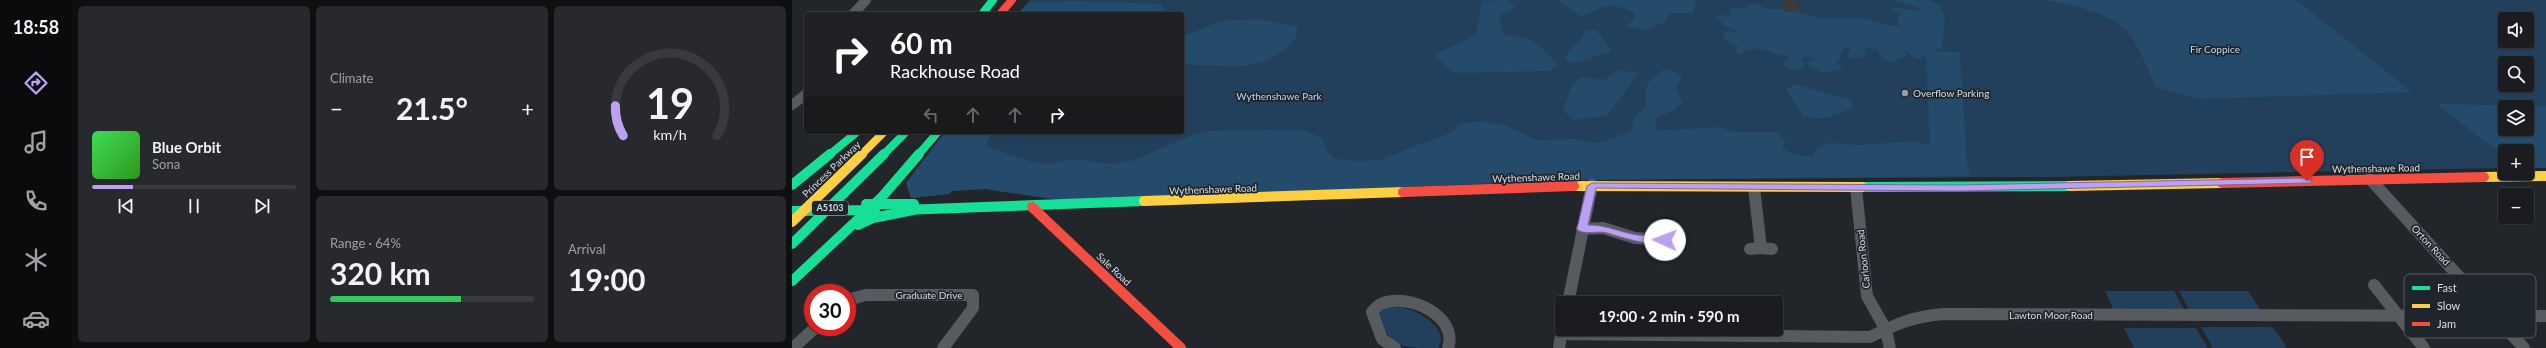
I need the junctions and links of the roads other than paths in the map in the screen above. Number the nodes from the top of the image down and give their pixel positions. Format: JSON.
{"nodes":[{"id":1,"x":866,"y":0,"type":"edge"},
{"id":2,"x":993,"y":0,"type":"edge"},
{"id":3,"x":1012,"y":0,"type":"edge"},
{"id":4,"x":855,"y":12,"type":"edge"},
{"id":5,"x":984,"y":12,"type":"edge"},
{"id":6,"x":1002,"y":12,"type":"edge"},
{"id":7,"x":1006,"y":12,"type":"edge"},
{"id":8,"x":804,"y":96,"type":"edge"},
{"id":9,"x":792,"y":106,"type":"edge"},
{"id":10,"x":855,"y":134,"type":"edge"},
{"id":11,"x":882,"y":134,"type":"edge"},
{"id":12,"x":904,"y":134,"type":"edge"},
{"id":13,"x":936,"y":134,"type":"edge"},
{"id":14,"x":2546,"y":176,"type":"edge"},
{"id":15,"x":2370,"y":179,"type":"junction"},
{"id":16,"x":792,"y":185,"type":"edge"},
{"id":17,"x":1592,"y":186,"type":"junction"},
{"id":18,"x":892,"y":187,"type":"junction"},
{"id":19,"x":1754,"y":188,"type":"junction"},
{"id":20,"x":1856,"y":188,"type":"junction"},
{"id":21,"x":792,"y":204,"type":"edge"},
{"id":22,"x":871,"y":207,"type":"junction"},
{"id":23,"x":911,"y":207,"type":"junction"},
{"id":24,"x":1032,"y":207,"type":"junction"},
{"id":25,"x":792,"y":211,"type":"edge"},
{"id":26,"x":792,"y":222,"type":"edge"},
{"id":27,"x":1582,"y":229,"type":"junction"},
{"id":28,"x":844,"y":234,"type":"junction"},
{"id":29,"x":792,"y":244,"type":"edge"},
{"id":30,"x":1761,"y":249,"type":"dead end"},
{"id":31,"x":1670,"y":254,"type":"dead end"},
{"id":32,"x":2457,"y":274,"type":"edge"},
{"id":33,"x":792,"y":281,"type":"edge"},
{"id":34,"x":2374,"y":285,"type":"dead end"},
{"id":35,"x":1569,"y":296,"type":"edge"},
{"id":36,"x":856,"y":298,"type":"edge"},
{"id":37,"x":2398,"y":316,"type":"junction"},
{"id":38,"x":2404,"y":316,"type":"edge"},
{"id":39,"x":2536,"y":316,"type":"edge"},
{"id":40,"x":2546,"y":316,"type":"edge"},
{"id":41,"x":2404,"y":323,"type":"edge"},
{"id":42,"x":1886,"y":330,"type":"junction"},
{"id":43,"x":1783,"y":335,"type":"edge"},
{"id":44,"x":806,"y":336,"type":"edge"},
{"id":45,"x":1561,"y":336,"type":"edge"},
{"id":46,"x":2416,"y":338,"type":"edge"},
{"id":47,"x":2515,"y":338,"type":"edge"},
{"id":48,"x":1390,"y":347,"type":"edge"},
{"id":49,"x":793,"y":348,"type":"edge"},
{"id":50,"x":943,"y":348,"type":"edge"},
{"id":51,"x":1181,"y":348,"type":"edge"},
{"id":52,"x":1448,"y":348,"type":"edge"},
{"id":53,"x":1559,"y":348,"type":"edge"},
{"id":54,"x":1890,"y":348,"type":"edge"},
{"id":55,"x":2424,"y":348,"type":"edge"},
{"id":56,"x":2524,"y":348,"type":"edge"}],
"edges":[{"from":1,"to":4,"type":"street"},
{"from":2,"to":5,"type":"main road"},
{"from":3,"to":6,"type":"main road"},
{"from":3,"to":7,"type":"main road"},
{"from":8,"to":9,"type":"street"},
{"from":10,"to":16,"type":"main road"},
{"from":11,"to":26,"type":"main road","name":"Princess Parkway","number":"A5103"},
{"from":12,"to":29,"type":"main road","number":"A5103"},
{"from":13,"to":18,"type":"main road"},
{"from":14,"to":15,"type":"main road","name":"Wythenshawe Road"},
{"from":15,"to":20,"type":"main road","name":"Wythenshawe Road"},
{"from":15,"to":32,"type":"street","name":"Orton Road"},
{"from":17,"to":19,"type":"main road","name":"Wythenshawe Road"},
{"from":17,"to":24,"type":"main road","name":"Wythenshawe Road"},
{"from":17,"to":27,"type":"street"},
{"from":18,"to":22,"type":"main road"},
{"from":18,"to":23,"type":"main road"},
{"from":19,"to":20,"type":"main road","name":"Wythenshawe Road"},
{"from":19,"to":30,"type":"street"},
{"from":20,"to":42,"type":"street","name":"Carloon Road"},
{"from":21,"to":22,"type":"main road","name":"Wythenshawe Road"},
{"from":22,"to":23,"type":"main road","name":"Wythenshawe Road"},
{"from":22,"to":25,"type":"main road","name":"Wythenshawe Road"},
{"from":22,"to":28,"type":"main road"},
{"from":23,"to":24,"type":"main road","name":"Wythenshawe Road"},
{"from":23,"to":28,"type":"main road"},
{"from":24,"to":51,"type":"main road","name":"Sale Road"},
{"from":27,"to":31,"type":"street"},
{"from":27,"to":35,"type":"street"},
{"from":28,"to":33,"type":"main road"},
{"from":34,"to":37,"type":"street"},
{"from":36,"to":50,"type":"street","name":"Graduate Drive"},
{"from":37,"to":38,"type":"street","name":"Lawton Moor Road"},
{"from":37,"to":41,"type":"street"},
{"from":37,"to":42,"type":"street","name":"Lawton Moor Road"},
{"from":39,"to":40,"type":"street","name":"Lawton Moor Road"},
{"from":42,"to":43,"type":"street","name":"Lawton Moor Road"},
{"from":42,"to":54,"type":"street","name":"Carloon Road"},
{"from":44,"to":49,"type":"street"},
{"from":45,"to":53,"type":"street"},
{"from":46,"to":55,"type":"street"},
{"from":47,"to":56,"type":"street","name":"Orton Road"},
{"from":48,"to":52,"type":"street"}]}
